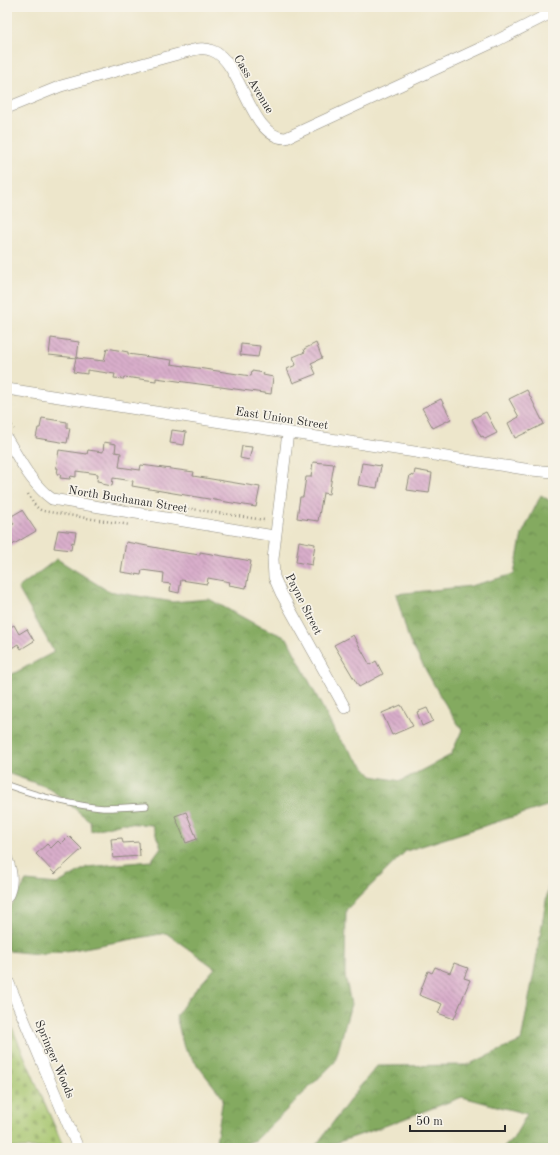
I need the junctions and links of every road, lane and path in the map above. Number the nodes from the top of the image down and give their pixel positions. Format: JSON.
{"nodes":[{"id":1,"x":553,"y":12,"type":"edge"},
{"id":2,"x":7,"y":108,"type":"edge"},
{"id":3,"x":7,"y":389,"type":"edge"},
{"id":4,"x":7,"y":418,"type":"edge"},
{"id":5,"x":16,"y":432,"type":"dead end"},
{"id":6,"x":288,"y":432,"type":"junction"},
{"id":7,"x":7,"y":439,"type":"edge"},
{"id":8,"x":553,"y":472,"type":"edge"},
{"id":9,"x":156,"y":503,"type":"dead end"},
{"id":10,"x":264,"y":520,"type":"dead end"},
{"id":11,"x":274,"y":536,"type":"junction"},
{"id":12,"x":345,"y":708,"type":"dead end"},
{"id":13,"x":7,"y":785,"type":"edge"},
{"id":14,"x":146,"y":806,"type":"dead end"},
{"id":15,"x":7,"y":858,"type":"edge"},
{"id":16,"x":7,"y":897,"type":"edge"},
{"id":17,"x":7,"y":979,"type":"edge"},
{"id":18,"x":78,"y":1148,"type":"edge"}],
"edges":[{"from":1,"to":2,"type":"street","name":"Cass Avenue"},
{"from":3,"to":6,"type":"street","name":"East Union Street"},
{"from":4,"to":5,"type":"path"},
{"from":6,"to":8,"type":"street","name":"East Union Street"},
{"from":6,"to":11,"type":"street","name":"Payne Street"},
{"from":7,"to":11,"type":"street","name":"North Buchanan Street"},
{"from":9,"to":10,"type":"path"},
{"from":11,"to":12,"type":"street","name":"Payne Street"},
{"from":13,"to":14,"type":"lane"},
{"from":15,"to":16,"type":"street"},
{"from":17,"to":18,"type":"street","name":"Springer Woods"}]}
